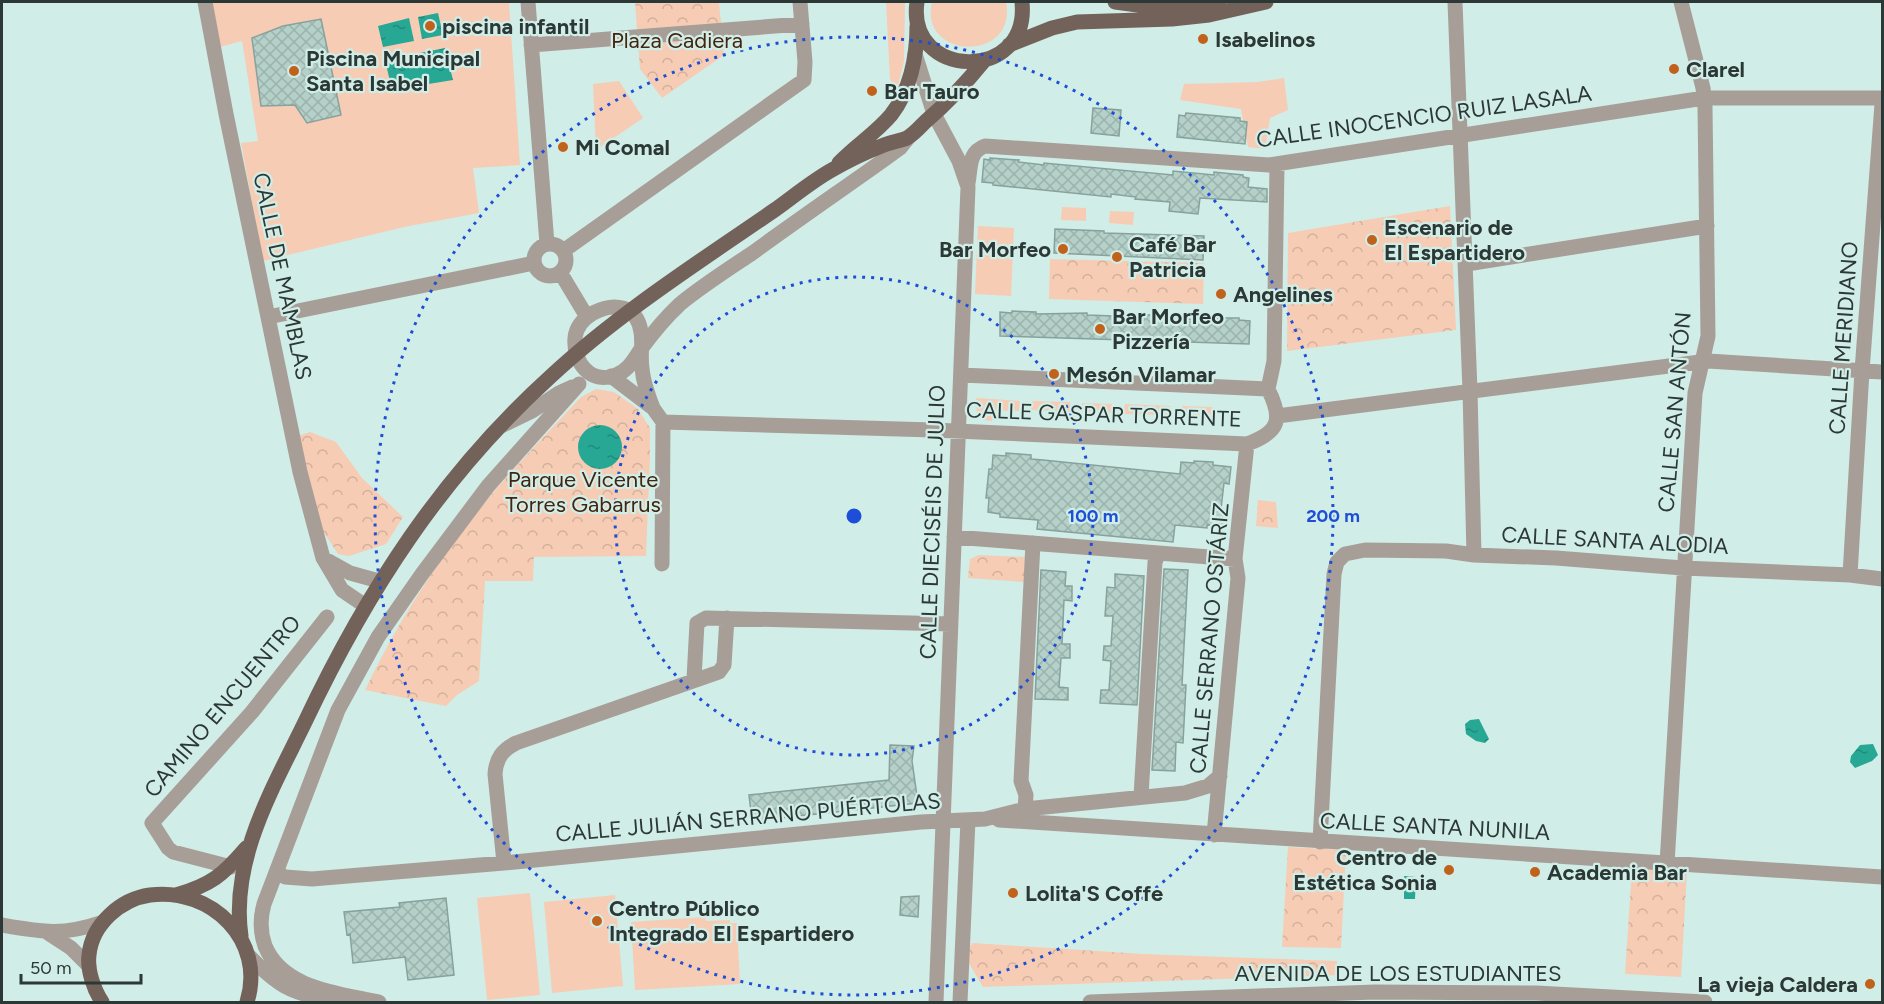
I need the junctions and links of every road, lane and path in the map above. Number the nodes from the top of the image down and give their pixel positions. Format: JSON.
{"nodes":[{"id":1,"x":205,"y":2,"type":"edge"},
{"id":2,"x":528,"y":2,"type":"edge"},
{"id":3,"x":800,"y":2,"type":"edge"},
{"id":4,"x":917,"y":2,"type":"edge"},
{"id":5,"x":1022,"y":2,"type":"edge"},
{"id":6,"x":1114,"y":2,"type":"edge"},
{"id":7,"x":1455,"y":2,"type":"edge"},
{"id":8,"x":1681,"y":2,"type":"edge"},
{"id":9,"x":1259,"y":3,"type":"edge"},
{"id":10,"x":917,"y":23,"type":"junction"},
{"id":11,"x":802,"y":24,"type":"junction"},
{"id":12,"x":531,"y":45,"type":"junction"},
{"id":13,"x":1009,"y":45,"type":"junction"},
{"id":14,"x":915,"y":54,"type":"junction"},
{"id":15,"x":983,"y":62,"type":"junction"},
{"id":16,"x":1704,"y":98,"type":"junction"},
{"id":17,"x":1882,"y":98,"type":"edge"},
{"id":18,"x":1882,"y":104,"type":"edge"},
{"id":19,"x":934,"y":114,"type":"junction"},
{"id":20,"x":1460,"y":137,"type":"junction"},
{"id":21,"x":908,"y":138,"type":"junction"},
{"id":22,"x":1277,"y":165,"type":"junction"},
{"id":23,"x":831,"y":171,"type":"junction"},
{"id":24,"x":968,"y":188,"type":"junction"},
{"id":25,"x":1707,"y":226,"type":"junction"},
{"id":26,"x":1878,"y":234,"type":"edge"},
{"id":27,"x":548,"y":244,"type":"junction"},
{"id":28,"x":563,"y":251,"type":"junction"},
{"id":29,"x":534,"y":263,"type":"junction"},
{"id":30,"x":1473,"y":263,"type":"dead end"},
{"id":31,"x":560,"y":272,"type":"junction"},
{"id":32,"x":631,"y":310,"type":"junction"},
{"id":33,"x":587,"y":316,"type":"junction"},
{"id":34,"x":268,"y":317,"type":"junction"},
{"id":35,"x":641,"y":349,"type":"junction"},
{"id":36,"x":576,"y":355,"type":"junction"},
{"id":37,"x":1702,"y":362,"type":"junction"},
{"id":38,"x":1862,"y":370,"type":"junction"},
{"id":39,"x":1882,"y":372,"type":"edge"},
{"id":40,"x":961,"y":375,"type":"junction"},
{"id":41,"x":604,"y":376,"type":"junction"},
{"id":42,"x":579,"y":384,"type":"junction"},
{"id":43,"x":1268,"y":389,"type":"junction"},
{"id":44,"x":1470,"y":391,"type":"junction"},
{"id":45,"x":653,"y":408,"type":"junction"},
{"id":46,"x":1277,"y":416,"type":"junction"},
{"id":47,"x":663,"y":422,"type":"junction"},
{"id":48,"x":500,"y":427,"type":"junction"},
{"id":49,"x":958,"y":431,"type":"junction"},
{"id":50,"x":1247,"y":444,"type":"junction"},
{"id":51,"x":954,"y":537,"type":"junction"},
{"id":52,"x":1033,"y":543,"type":"junction"},
{"id":53,"x":1159,"y":553,"type":"junction"},
{"id":54,"x":1474,"y":555,"type":"junction"},
{"id":55,"x":323,"y":558,"type":"junction"},
{"id":56,"x":1234,"y":559,"type":"junction"},
{"id":57,"x":662,"y":564,"type":"dead end"},
{"id":58,"x":1683,"y":568,"type":"junction"},
{"id":59,"x":1850,"y":575,"type":"junction"},
{"id":60,"x":1882,"y":579,"type":"edge"},
{"id":61,"x":379,"y":582,"type":"junction"},
{"id":62,"x":364,"y":605,"type":"junction"},
{"id":63,"x":327,"y":617,"type":"dead end"},
{"id":64,"x":727,"y":618,"type":"junction"},
{"id":65,"x":951,"y":624,"type":"junction"},
{"id":66,"x":694,"y":679,"type":"junction"},
{"id":67,"x":1220,"y":776,"type":"junction"},
{"id":68,"x":1141,"y":796,"type":"junction"},
{"id":69,"x":1025,"y":809,"type":"junction"},
{"id":70,"x":985,"y":819,"type":"junction"},
{"id":71,"x":943,"y":820,"type":"junction"},
{"id":72,"x":968,"y":820,"type":"junction"},
{"id":73,"x":1214,"y":835,"type":"junction"},
{"id":74,"x":1320,"y":842,"type":"junction"},
{"id":75,"x":250,"y":843,"type":"junction"},
{"id":76,"x":504,"y":863,"type":"junction"},
{"id":77,"x":1667,"y":864,"type":"junction"},
{"id":78,"x":231,"y":867,"type":"junction"},
{"id":79,"x":277,"y":872,"type":"junction"},
{"id":80,"x":1882,"y":877,"type":"edge"},
{"id":81,"x":176,"y":895,"type":"junction"},
{"id":82,"x":103,"y":922,"type":"junction"},
{"id":83,"x":2,"y":925,"type":"edge"},
{"id":84,"x":48,"y":933,"type":"junction"},
{"id":85,"x":241,"y":936,"type":"junction"},
{"id":86,"x":249,"y":956,"type":"junction"},
{"id":87,"x":89,"y":966,"type":"junction"},
{"id":88,"x":102,"y":1002,"type":"edge"},
{"id":89,"x":247,"y":1002,"type":"edge"},
{"id":90,"x":337,"y":1002,"type":"edge"},
{"id":91,"x":379,"y":1002,"type":"edge"},
{"id":92,"x":936,"y":1002,"type":"edge"},
{"id":93,"x":960,"y":1002,"type":"edge"},
{"id":94,"x":1090,"y":1002,"type":"edge"},
{"id":95,"x":1705,"y":1002,"type":"edge"}],
"edges":[{"from":1,"to":34,"type":"street","name":"CALLE DE MAMBLAS"},
{"from":2,"to":12,"type":"street"},
{"from":3,"to":11,"type":"street"},
{"from":4,"to":10,"type":"main road"},
{"from":5,"to":13,"type":"main road"},
{"from":6,"to":9,"type":"main road"},
{"from":7,"to":20,"type":"street"},
{"from":8,"to":16,"type":"street","name":"CALLE SAN ANTÓN"},
{"from":9,"to":13,"type":"main road"},
{"from":10,"to":14,"type":"main road"},
{"from":10,"to":15,"type":"main road"},
{"from":11,"to":12,"type":"street"},
{"from":11,"to":28,"type":"street"},
{"from":12,"to":27,"type":"street"},
{"from":13,"to":15,"type":"main road"},
{"from":14,"to":19,"type":"street","name":"CALLE DIECISÉIS DE JULIO"},
{"from":14,"to":23,"type":"main road"},
{"from":15,"to":19,"type":"main road"},
{"from":16,"to":17,"type":"street","name":"CALLE INOCENCIO RUIZ LASALA"},
{"from":16,"to":20,"type":"street","name":"CALLE INOCENCIO RUIZ LASALA"},
{"from":16,"to":25,"type":"street","name":"CALLE SAN ANTÓN"},
{"from":18,"to":26,"type":"street","name":"CALLE MERIDIANO"},
{"from":19,"to":21,"type":"main road"},
{"from":19,"to":24,"type":"street","name":"CALLE DIECISÉIS DE JULIO"},
{"from":20,"to":22,"type":"street","name":"CALLE INOCENCIO RUIZ LASALA"},
{"from":20,"to":44,"type":"street"},
{"from":21,"to":23,"type":"main road"},
{"from":21,"to":35,"type":"street"},
{"from":22,"to":24,"type":"street","name":"CALLE INOCENCIO RUIZ LASALA"},
{"from":22,"to":43,"type":"street"},
{"from":23,"to":32,"type":"main road"},
{"from":24,"to":40,"type":"street","name":"CALLE DIECISÉIS DE JULIO"},
{"from":25,"to":30,"type":"street"},
{"from":25,"to":37,"type":"street","name":"CALLE SAN ANTÓN"},
{"from":26,"to":38,"type":"street","name":"CALLE MERIDIANO"},
{"from":27,"to":28,"type":"street"},
{"from":27,"to":29,"type":"street"},
{"from":28,"to":31,"type":"street"},
{"from":29,"to":31,"type":"street"},
{"from":29,"to":34,"type":"street"},
{"from":31,"to":33,"type":"street"},
{"from":32,"to":33,"type":"street"},
{"from":32,"to":35,"type":"street"},
{"from":32,"to":36,"type":"main road"},
{"from":33,"to":36,"type":"street"},
{"from":34,"to":55,"type":"street","name":"CALLE DE MAMBLAS"},
{"from":35,"to":41,"type":"street"},
{"from":35,"to":45,"type":"street"},
{"from":36,"to":41,"type":"street"},
{"from":36,"to":48,"type":"main road"},
{"from":37,"to":38,"type":"street"},
{"from":37,"to":44,"type":"street"},
{"from":37,"to":58,"type":"street","name":"CALLE SAN ANTÓN"},
{"from":38,"to":39,"type":"street"},
{"from":38,"to":59,"type":"street","name":"CALLE MERIDIANO"},
{"from":40,"to":43,"type":"street","name":"CALLE GASPAR TORRENTE"},
{"from":40,"to":49,"type":"street","name":"CALLE DIECISÉIS DE JULIO"},
{"from":41,"to":42,"type":"street"},
{"from":41,"to":45,"type":"street"},
{"from":42,"to":48,"type":"street"},
{"from":42,"to":79,"type":"street"},
{"from":43,"to":46,"type":"street","name":"CALLE GASPAR TORRENTE"},
{"from":44,"to":46,"type":"street"},
{"from":44,"to":54,"type":"street"},
{"from":45,"to":47,"type":"street"},
{"from":46,"to":50,"type":"street","name":"CALLE GASPAR TORRENTE"},
{"from":47,"to":49,"type":"street","name":"CALLE GASPAR TORRENTE"},
{"from":47,"to":57,"type":"street"},
{"from":48,"to":61,"type":"main road"},
{"from":49,"to":50,"type":"street","name":"CALLE GASPAR TORRENTE"},
{"from":49,"to":51,"type":"street","name":"CALLE DIECISÉIS DE JULIO"},
{"from":50,"to":56,"type":"street","name":"CALLE SERRANO OSTÁRIZ"},
{"from":51,"to":52,"type":"street"},
{"from":51,"to":65,"type":"street","name":"CALLE DIECISÉIS DE JULIO"},
{"from":52,"to":53,"type":"street"},
{"from":52,"to":69,"type":"street"},
{"from":53,"to":56,"type":"street"},
{"from":53,"to":68,"type":"street"},
{"from":54,"to":58,"type":"street","name":"CALLE SANTA ALODIA"},
{"from":54,"to":74,"type":"street","name":"CALLE SANTA ALODIA"},
{"from":55,"to":61,"type":"street"},
{"from":55,"to":62,"type":"street","name":"CALLE DE MAMBLAS"},
{"from":56,"to":67,"type":"street","name":"CALLE SERRANO OSTÁRIZ"},
{"from":58,"to":59,"type":"street","name":"CALLE SANTA ALODIA"},
{"from":58,"to":77,"type":"street","name":"CALLE SAN ANTÓN"},
{"from":59,"to":60,"type":"street","name":"CALLE SANTA ALODIA"},
{"from":61,"to":62,"type":"main road"},
{"from":62,"to":75,"type":"main road"},
{"from":63,"to":78,"type":"street","name":"CAMINO ENCUENTRO"},
{"from":64,"to":65,"type":"street"},
{"from":64,"to":66,"type":"street"},
{"from":64,"to":66,"type":"street"},
{"from":65,"to":71,"type":"street","name":"CALLE DIECISÉIS DE JULIO"},
{"from":66,"to":76,"type":"street"},
{"from":67,"to":68,"type":"street","name":"CALLE JULIÁN SERRANO PUÉRTOLAS"},
{"from":67,"to":73,"type":"street","name":"CALLE SERRANO OSTÁRIZ"},
{"from":68,"to":69,"type":"street","name":"CALLE JULIÁN SERRANO PUÉRTOLAS"},
{"from":69,"to":70,"type":"street","name":"CALLE JULIÁN SERRANO PUÉRTOLAS"},
{"from":70,"to":72,"type":"street","name":"CALLE JULIÁN SERRANO PUÉRTOLAS"},
{"from":70,"to":73,"type":"street","name":"CALLE SANTA NUNILA"},
{"from":71,"to":72,"type":"street","name":"CALLE JULIÁN SERRANO PUÉRTOLAS"},
{"from":71,"to":76,"type":"street","name":"CALLE JULIÁN SERRANO PUÉRTOLAS"},
{"from":71,"to":92,"type":"street","name":"CALLE DIECISÉIS DE JULIO"},
{"from":72,"to":93,"type":"street"},
{"from":73,"to":74,"type":"street","name":"CALLE SANTA NUNILA"},
{"from":74,"to":77,"type":"street","name":"CALLE SANTA NUNILA"},
{"from":75,"to":78,"type":"main road"},
{"from":75,"to":85,"type":"main road"},
{"from":76,"to":79,"type":"street","name":"CALLE JULIÁN SERRANO PUÉRTOLAS"},
{"from":77,"to":80,"type":"street","name":"CALLE SANTA NUNILA"},
{"from":78,"to":81,"type":"main road"},
{"from":79,"to":91,"type":"street"},
{"from":81,"to":82,"type":"main road"},
{"from":81,"to":85,"type":"main road"},
{"from":82,"to":84,"type":"street"},
{"from":82,"to":87,"type":"main road"},
{"from":83,"to":84,"type":"street"},
{"from":84,"to":87,"type":"street"},
{"from":85,"to":86,"type":"main road"},
{"from":86,"to":89,"type":"main road"},
{"from":86,"to":90,"type":"street"},
{"from":87,"to":88,"type":"main road"},
{"from":94,"to":95,"type":"street","name":"AVENIDA DE LOS ESTUDIANTES"}]}
